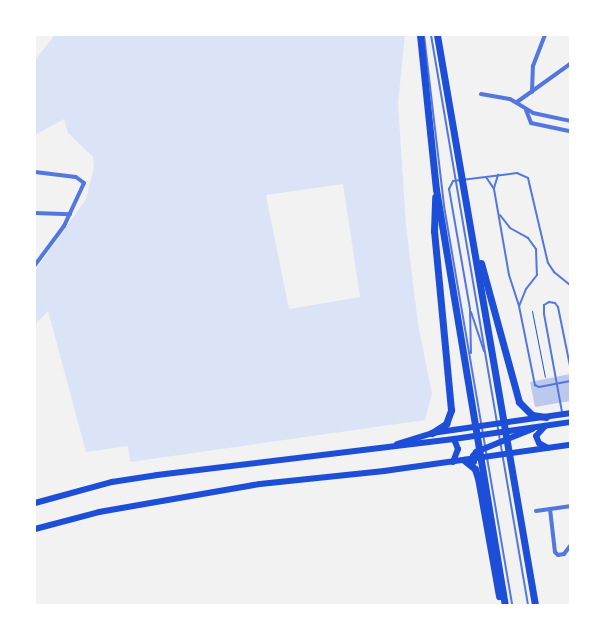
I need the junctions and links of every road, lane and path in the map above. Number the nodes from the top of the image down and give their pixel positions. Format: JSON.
{"nodes":[{"id":1,"x":420,"y":35,"type":"edge"},
{"id":2,"x":424,"y":35,"type":"edge"},
{"id":3,"x":431,"y":35,"type":"edge"},
{"id":4,"x":437,"y":35,"type":"edge"},
{"id":5,"x":545,"y":35,"type":"edge"},
{"id":6,"x":570,"y":64,"type":"edge"},
{"id":7,"x":532,"y":92,"type":"junction"},
{"id":8,"x":480,"y":94,"type":"dead end"},
{"id":9,"x":517,"y":102,"type":"junction"},
{"id":10,"x":526,"y":110,"type":"junction"},
{"id":11,"x":570,"y":121,"type":"edge"},
{"id":12,"x":570,"y":131,"type":"edge"},
{"id":13,"x":457,"y":171,"type":"junction"},
{"id":14,"x":35,"y":172,"type":"edge"},
{"id":15,"x":499,"y":174,"type":"junction"},
{"id":16,"x":486,"y":176,"type":"junction"},
{"id":17,"x":436,"y":189,"type":"junction"},
{"id":18,"x":494,"y":189,"type":"junction"},
{"id":19,"x":462,"y":202,"type":"junction"},
{"id":20,"x":35,"y":213,"type":"edge"},
{"id":21,"x":70,"y":214,"type":"junction"},
{"id":22,"x":499,"y":214,"type":"junction"},
{"id":23,"x":472,"y":234,"type":"junction"},
{"id":24,"x":35,"y":265,"type":"edge"},
{"id":25,"x":570,"y":285,"type":"edge"},
{"id":26,"x":519,"y":306,"type":"junction"},
{"id":27,"x":470,"y":309,"type":"junction"},
{"id":28,"x":532,"y":311,"type":"dead end"},
{"id":29,"x":487,"y":358,"type":"junction"},
{"id":30,"x":471,"y":362,"type":"junction"},
{"id":31,"x":570,"y":366,"type":"edge"},
{"id":32,"x":545,"y":377,"type":"dead end"},
{"id":33,"x":570,"y":381,"type":"edge"},
{"id":34,"x":558,"y":384,"type":"junction"},
{"id":35,"x":498,"y":406,"type":"junction"},
{"id":36,"x":476,"y":410,"type":"junction"},
{"id":37,"x":570,"y":413,"type":"edge"},
{"id":38,"x":558,"y":415,"type":"junction"},
{"id":39,"x":546,"y":417,"type":"junction"},
{"id":40,"x":570,"y":422,"type":"edge"},
{"id":41,"x":545,"y":426,"type":"junction"},
{"id":42,"x":536,"y":427,"type":"junction"},
{"id":43,"x":432,"y":433,"type":"junction"},
{"id":44,"x":454,"y":439,"type":"junction"},
{"id":45,"x":570,"y":445,"type":"edge"},
{"id":46,"x":392,"y":446,"type":"junction"},
{"id":47,"x":548,"y":448,"type":"junction"},
{"id":48,"x":474,"y":459,"type":"junction"},
{"id":49,"x":464,"y":460,"type":"junction"},
{"id":50,"x":453,"y":462,"type":"junction"},
{"id":51,"x":509,"y":467,"type":"junction"},
{"id":52,"x":475,"y":469,"type":"junction"},
{"id":53,"x":487,"y":472,"type":"junction"},
{"id":54,"x":35,"y":503,"type":"edge"},
{"id":55,"x":570,"y":506,"type":"edge"},
{"id":56,"x":550,"y":509,"type":"junction"},
{"id":57,"x":536,"y":511,"type":"dead end"},
{"id":58,"x":35,"y":529,"type":"edge"},
{"id":59,"x":570,"y":546,"type":"edge"},
{"id":60,"x":501,"y":605,"type":"edge"},
{"id":61,"x":505,"y":605,"type":"edge"},
{"id":62,"x":512,"y":605,"type":"edge"},
{"id":63,"x":528,"y":605,"type":"edge"},
{"id":64,"x":535,"y":605,"type":"edge"}],
"edges":[{"from":1,"to":17,"type":"highway"},
{"from":2,"to":30,"type":"lane"},
{"from":3,"to":13,"type":"lane"},
{"from":4,"to":13,"type":"highway"},
{"from":5,"to":7,"type":"street"},
{"from":6,"to":7,"type":"street"},
{"from":7,"to":9,"type":"street"},
{"from":8,"to":9,"type":"street"},
{"from":9,"to":10,"type":"street"},
{"from":10,"to":11,"type":"street"},
{"from":10,"to":12,"type":"street"},
{"from":13,"to":19,"type":"highway"},
{"from":14,"to":21,"type":"street"},
{"from":15,"to":16,"type":"lane"},
{"from":15,"to":18,"type":"lane"},
{"from":15,"to":25,"type":"lane"},
{"from":16,"to":18,"type":"lane"},
{"from":16,"to":27,"type":"lane"},
{"from":17,"to":36,"type":"highway"},
{"from":17,"to":43,"type":"highway"},
{"from":18,"to":22,"type":"lane"},
{"from":19,"to":23,"type":"highway"},
{"from":19,"to":29,"type":"lane"},
{"from":20,"to":21,"type":"street"},
{"from":21,"to":24,"type":"street"},
{"from":22,"to":26,"type":"lane"},
{"from":22,"to":26,"type":"lane"},
{"from":23,"to":35,"type":"highway"},
{"from":23,"to":39,"type":"highway"},
{"from":26,"to":34,"type":"lane"},
{"from":27,"to":29,"type":"lane"},
{"from":27,"to":30,"type":"lane"},
{"from":28,"to":32,"type":"path"},
{"from":29,"to":35,"type":"lane"},
{"from":30,"to":36,"type":"lane"},
{"from":31,"to":34,"type":"lane"},
{"from":33,"to":34,"type":"lane"},
{"from":34,"to":38,"type":"lane"},
{"from":35,"to":51,"type":"highway"},
{"from":36,"to":53,"type":"highway"},
{"from":37,"to":38,"type":"main road"},
{"from":38,"to":39,"type":"main road"},
{"from":39,"to":43,"type":"main road"},
{"from":40,"to":41,"type":"main road"},
{"from":41,"to":42,"type":"main road"},
{"from":41,"to":47,"type":"main road"},
{"from":42,"to":44,"type":"main road"},
{"from":42,"to":48,"type":"main road"},
{"from":43,"to":46,"type":"main road"},
{"from":44,"to":46,"type":"main road"},
{"from":44,"to":50,"type":"main road"},
{"from":45,"to":47,"type":"main road"},
{"from":46,"to":54,"type":"main road"},
{"from":47,"to":48,"type":"main road"},
{"from":48,"to":49,"type":"main road"},
{"from":48,"to":52,"type":"main road"},
{"from":49,"to":50,"type":"main road"},
{"from":49,"to":52,"type":"highway"},
{"from":50,"to":58,"type":"main road"},
{"from":51,"to":63,"type":"lane"},
{"from":51,"to":64,"type":"highway"},
{"from":52,"to":60,"type":"highway"},
{"from":53,"to":61,"type":"highway"},
{"from":53,"to":62,"type":"lane"},
{"from":55,"to":56,"type":"street"},
{"from":56,"to":57,"type":"street"},
{"from":56,"to":59,"type":"street"}]}
